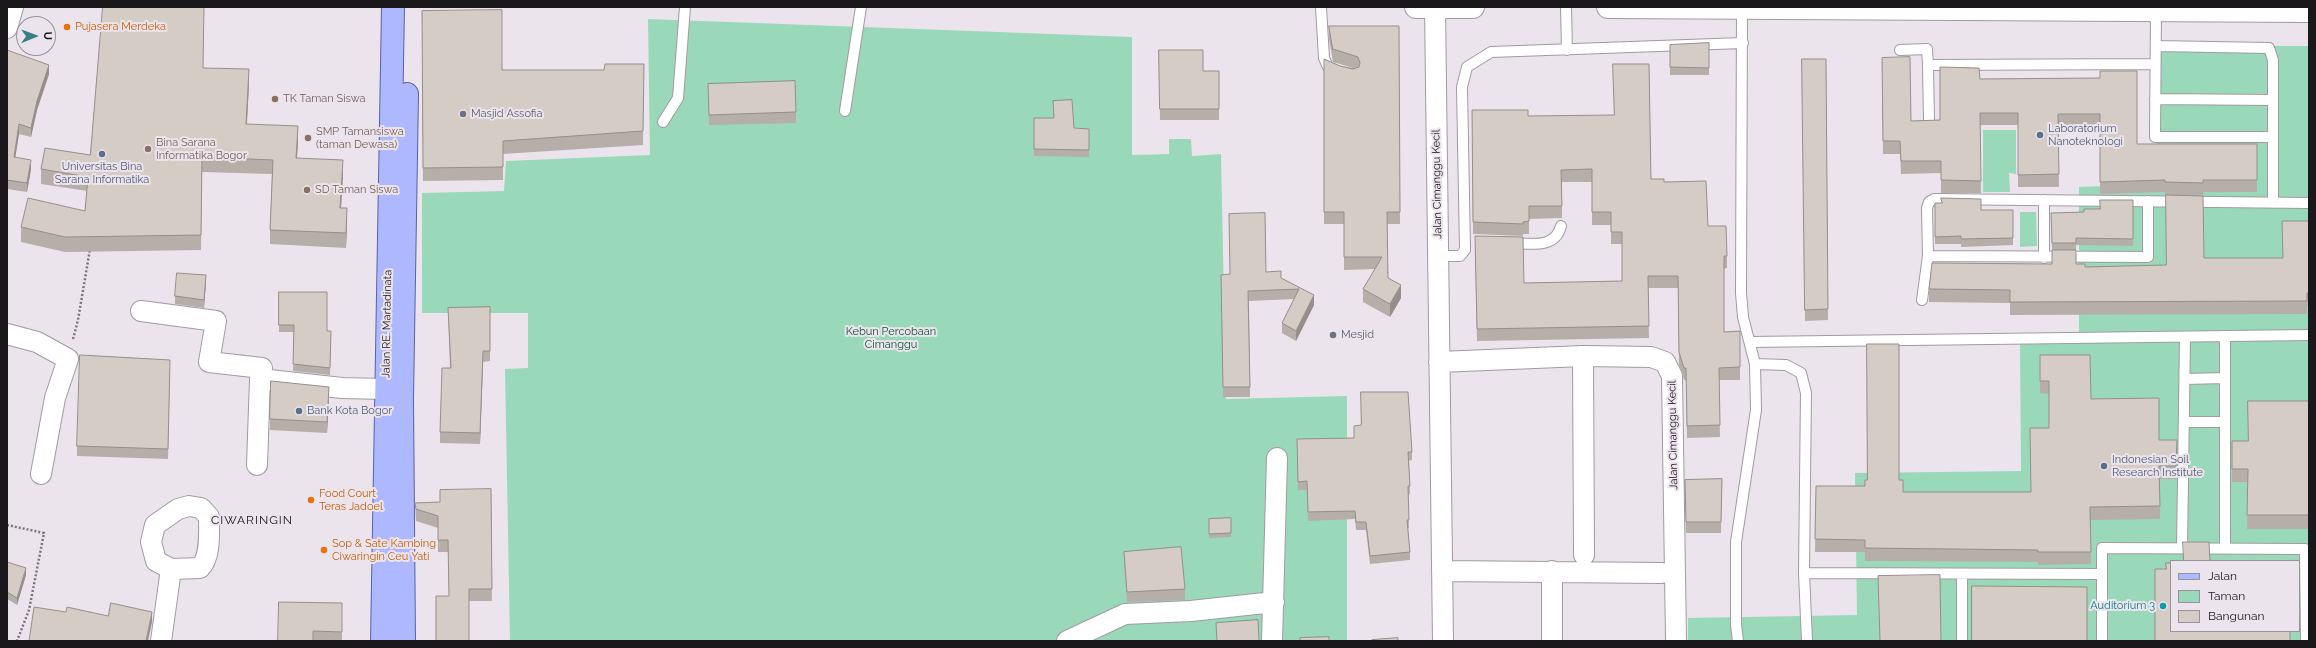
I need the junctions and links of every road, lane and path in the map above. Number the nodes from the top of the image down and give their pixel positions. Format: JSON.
{"nodes":[{"id":1,"x":12,"y":7,"type":"edge"},
{"id":2,"x":393,"y":7,"type":"edge"},
{"id":3,"x":408,"y":7,"type":"edge"},
{"id":4,"x":685,"y":7,"type":"edge"},
{"id":5,"x":861,"y":7,"type":"edge"},
{"id":6,"x":1321,"y":7,"type":"edge"},
{"id":7,"x":1416,"y":7,"type":"edge"},
{"id":8,"x":1435,"y":7,"type":"edge"},
{"id":9,"x":1473,"y":7,"type":"edge"},
{"id":10,"x":1566,"y":7,"type":"edge"},
{"id":11,"x":1608,"y":7,"type":"edge"},
{"id":12,"x":1742,"y":9,"type":"junction"},
{"id":13,"x":2156,"y":10,"type":"junction"},
{"id":14,"x":2309,"y":11,"type":"edge"},
{"id":15,"x":7,"y":28,"type":"edge"},
{"id":16,"x":1743,"y":43,"type":"junction"},
{"id":17,"x":2156,"y":46,"type":"junction"},
{"id":18,"x":1567,"y":50,"type":"junction"},
{"id":19,"x":1900,"y":50,"type":"dead end"},
{"id":20,"x":2155,"y":64,"type":"junction"},
{"id":21,"x":1928,"y":65,"type":"junction"},
{"id":22,"x":1342,"y":73,"type":"edge"},
{"id":23,"x":2155,"y":99,"type":"junction"},
{"id":24,"x":2273,"y":100,"type":"junction"},
{"id":25,"x":846,"y":111,"type":"dead end"},
{"id":26,"x":1929,"y":121,"type":"edge"},
{"id":27,"x":663,"y":122,"type":"dead end"},
{"id":28,"x":2273,"y":137,"type":"junction"},
{"id":29,"x":398,"y":185,"type":"junction"},
{"id":30,"x":2044,"y":200,"type":"junction"},
{"id":31,"x":2148,"y":202,"type":"junction"},
{"id":32,"x":2273,"y":203,"type":"junction"},
{"id":33,"x":2309,"y":203,"type":"edge"},
{"id":34,"x":1562,"y":226,"type":"dead end"},
{"id":35,"x":1495,"y":242,"type":"edge"},
{"id":36,"x":90,"y":247,"type":"edge"},
{"id":37,"x":1438,"y":256,"type":"junction"},
{"id":38,"x":1928,"y":256,"type":"junction"},
{"id":39,"x":2044,"y":258,"type":"junction"},
{"id":40,"x":1922,"y":300,"type":"dead end"},
{"id":41,"x":141,"y":310,"type":"dead end"},
{"id":42,"x":7,"y":334,"type":"edge"},
{"id":43,"x":2309,"y":335,"type":"edge"},
{"id":44,"x":2224,"y":336,"type":"junction"},
{"id":45,"x":2186,"y":337,"type":"junction"},
{"id":46,"x":1750,"y":342,"type":"junction"},
{"id":47,"x":1583,"y":356,"type":"junction"},
{"id":48,"x":68,"y":359,"type":"junction"},
{"id":49,"x":1439,"y":362,"type":"junction"},
{"id":50,"x":1755,"y":364,"type":"junction"},
{"id":51,"x":2225,"y":378,"type":"junction"},
{"id":52,"x":260,"y":379,"type":"junction"},
{"id":53,"x":2185,"y":379,"type":"junction"},
{"id":54,"x":385,"y":389,"type":"junction"},
{"id":55,"x":2184,"y":422,"type":"junction"},
{"id":56,"x":2224,"y":422,"type":"junction"},
{"id":57,"x":1277,"y":458,"type":"dead end"},
{"id":58,"x":256,"y":465,"type":"dead end"},
{"id":59,"x":41,"y":474,"type":"dead end"},
{"id":60,"x":7,"y":525,"type":"edge"},
{"id":61,"x":2182,"y":548,"type":"junction"},
{"id":62,"x":2225,"y":548,"type":"junction"},
{"id":63,"x":1584,"y":555,"type":"dead end"},
{"id":64,"x":170,"y":569,"type":"dead end"},
{"id":65,"x":1442,"y":571,"type":"junction"},
{"id":66,"x":1552,"y":571,"type":"junction"},
{"id":67,"x":1662,"y":573,"type":"dead end"},
{"id":68,"x":1804,"y":573,"type":"junction"},
{"id":69,"x":2102,"y":574,"type":"junction"},
{"id":70,"x":1962,"y":575,"type":"junction"},
{"id":71,"x":1274,"y":602,"type":"junction"},
{"id":72,"x":16,"y":641,"type":"edge"},
{"id":73,"x":161,"y":641,"type":"edge"},
{"id":74,"x":382,"y":641,"type":"edge"},
{"id":75,"x":404,"y":641,"type":"edge"},
{"id":76,"x":1067,"y":641,"type":"edge"},
{"id":77,"x":1272,"y":641,"type":"edge"},
{"id":78,"x":1443,"y":641,"type":"edge"},
{"id":79,"x":1552,"y":641,"type":"edge"},
{"id":80,"x":1676,"y":641,"type":"edge"},
{"id":81,"x":1738,"y":641,"type":"edge"},
{"id":82,"x":1807,"y":641,"type":"edge"},
{"id":83,"x":1962,"y":641,"type":"edge"},
{"id":84,"x":2102,"y":641,"type":"edge"},
{"id":85,"x":2306,"y":641,"type":"edge"}],
"edges":[{"from":1,"to":15,"type":"street"},
{"from":2,"to":29,"type":"main road","name":"Jalan RE. Martadinata"},
{"from":3,"to":29,"type":"main road","name":"Jalan RE. Martadinata"},
{"from":4,"to":27,"type":"lane"},
{"from":5,"to":25,"type":"lane"},
{"from":6,"to":22,"type":"lane"},
{"from":7,"to":8,"type":"main road"},
{"from":8,"to":9,"type":"main road"},
{"from":8,"to":37,"type":"street","name":"Jalan Cimanggu Kecil"},
{"from":10,"to":18,"type":"lane"},
{"from":11,"to":12,"type":"main road"},
{"from":12,"to":13,"type":"main road"},
{"from":12,"to":16,"type":"lane"},
{"from":13,"to":14,"type":"main road"},
{"from":13,"to":17,"type":"lane"},
{"from":16,"to":18,"type":"lane"},
{"from":16,"to":46,"type":"lane"},
{"from":17,"to":20,"type":"lane"},
{"from":17,"to":24,"type":"lane"},
{"from":18,"to":37,"type":"lane"},
{"from":19,"to":21,"type":"lane"},
{"from":20,"to":21,"type":"lane"},
{"from":20,"to":23,"type":"lane"},
{"from":21,"to":26,"type":"lane"},
{"from":23,"to":24,"type":"lane"},
{"from":23,"to":28,"type":"lane"},
{"from":24,"to":28,"type":"lane"},
{"from":28,"to":32,"type":"lane"},
{"from":29,"to":54,"type":"main road","name":"Jalan RE. Martadinata"},
{"from":29,"to":75,"type":"main road","name":"Jalan RE. Martadinata"},
{"from":30,"to":31,"type":"lane"},
{"from":30,"to":38,"type":"lane"},
{"from":30,"to":39,"type":"lane"},
{"from":31,"to":32,"type":"lane"},
{"from":31,"to":39,"type":"lane"},
{"from":32,"to":33,"type":"lane"},
{"from":34,"to":35,"type":"lane"},
{"from":36,"to":48,"type":"path"},
{"from":37,"to":49,"type":"street","name":"Jalan Cimanggu Kecil"},
{"from":38,"to":39,"type":"lane"},
{"from":38,"to":40,"type":"lane"},
{"from":41,"to":52,"type":"street"},
{"from":42,"to":48,"type":"street"},
{"from":43,"to":44,"type":"lane"},
{"from":44,"to":45,"type":"lane"},
{"from":44,"to":51,"type":"lane"},
{"from":45,"to":46,"type":"lane"},
{"from":45,"to":53,"type":"lane"},
{"from":46,"to":50,"type":"lane"},
{"from":47,"to":49,"type":"street","name":"Jalan Cimanggu Kecil"},
{"from":47,"to":63,"type":"street"},
{"from":47,"to":80,"type":"street","name":"Jalan Cimanggu Kecil"},
{"from":48,"to":59,"type":"street"},
{"from":49,"to":65,"type":"street","name":"Jalan Cimanggu Kecil"},
{"from":50,"to":68,"type":"lane"},
{"from":50,"to":81,"type":"lane"},
{"from":51,"to":53,"type":"lane"},
{"from":51,"to":56,"type":"lane"},
{"from":52,"to":54,"type":"street"},
{"from":52,"to":58,"type":"street"},
{"from":53,"to":55,"type":"lane"},
{"from":54,"to":74,"type":"main road","name":"Jalan RE. Martadinata"},
{"from":55,"to":56,"type":"lane"},
{"from":55,"to":61,"type":"lane"},
{"from":56,"to":62,"type":"lane"},
{"from":57,"to":71,"type":"street"},
{"from":60,"to":72,"type":"path"},
{"from":61,"to":62,"type":"lane"},
{"from":61,"to":69,"type":"lane"},
{"from":62,"to":85,"type":"lane"},
{"from":64,"to":73,"type":"street"},
{"from":65,"to":66,"type":"street"},
{"from":65,"to":78,"type":"street","name":"Jalan Cimanggu Kecil"},
{"from":66,"to":67,"type":"street"},
{"from":66,"to":79,"type":"street"},
{"from":68,"to":70,"type":"lane"},
{"from":68,"to":82,"type":"lane"},
{"from":69,"to":70,"type":"lane"},
{"from":69,"to":84,"type":"lane"},
{"from":70,"to":83,"type":"lane"},
{"from":71,"to":76,"type":"street"},
{"from":71,"to":77,"type":"street"}]}
